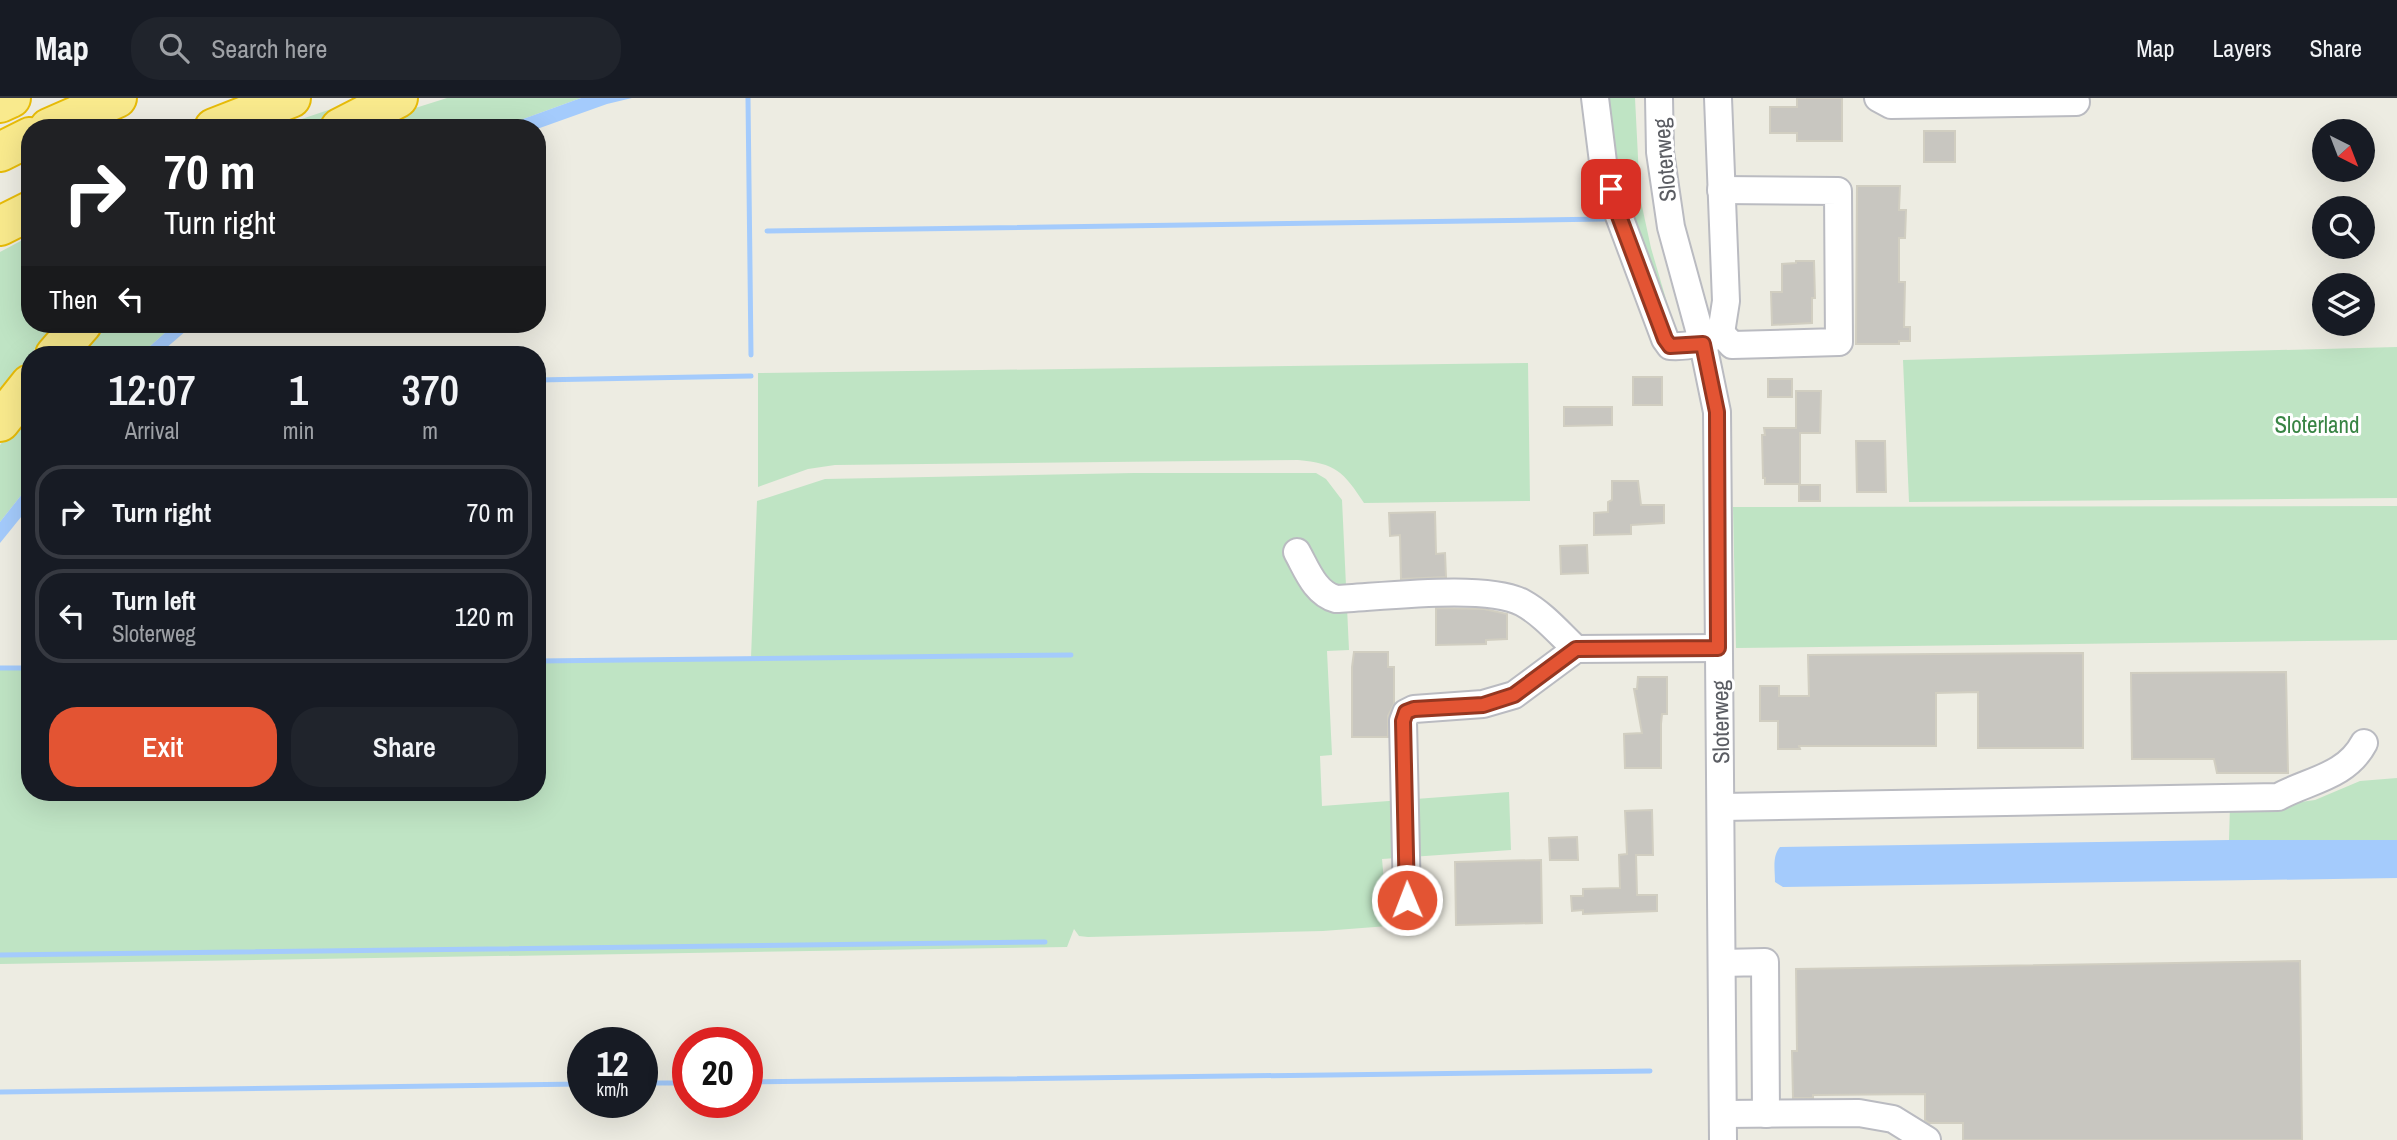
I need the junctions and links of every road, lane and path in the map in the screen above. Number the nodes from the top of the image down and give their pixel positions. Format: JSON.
{"nodes":[{"id":1,"x":11,"y":98,"type":"edge"},
{"id":2,"x":117,"y":98,"type":"edge"},
{"id":3,"x":291,"y":98,"type":"edge"},
{"id":4,"x":398,"y":98,"type":"edge"},
{"id":5,"x":1595,"y":98,"type":"edge"},
{"id":6,"x":1659,"y":98,"type":"edge"},
{"id":7,"x":1878,"y":98,"type":"edge"},
{"id":8,"x":1721,"y":99,"type":"edge"},
{"id":9,"x":2076,"y":102,"type":"dead end"},
{"id":10,"x":0,"y":103,"type":"edge"},
{"id":11,"x":69,"y":119,"type":"edge"},
{"id":12,"x":237,"y":119,"type":"edge"},
{"id":13,"x":357,"y":119,"type":"edge"},
{"id":14,"x":21,"y":142,"type":"edge"},
{"id":15,"x":0,"y":152,"type":"edge"},
{"id":16,"x":1721,"y":190,"type":"junction"},
{"id":17,"x":21,"y":216,"type":"edge"},
{"id":18,"x":0,"y":226,"type":"edge"},
{"id":19,"x":1712,"y":338,"type":"junction"},
{"id":20,"x":21,"y":395,"type":"edge"},
{"id":21,"x":0,"y":422,"type":"edge"},
{"id":22,"x":1297,"y":552,"type":"dead end"},
{"id":23,"x":1718,"y":648,"type":"junction"},
{"id":24,"x":1576,"y":649,"type":"junction"},
{"id":25,"x":2364,"y":743,"type":"dead end"},
{"id":26,"x":1721,"y":807,"type":"junction"},
{"id":27,"x":1407,"y":900,"type":"dead end"},
{"id":28,"x":1721,"y":963,"type":"junction"},
{"id":29,"x":1766,"y":1114,"type":"junction"},
{"id":30,"x":1723,"y":1127,"type":"edge"},
{"id":31,"x":1927,"y":1140,"type":"edge"}],
"edges":[{"from":1,"to":10,"type":"highway"},
{"from":2,"to":11,"type":"highway"},
{"from":3,"to":12,"type":"highway"},
{"from":4,"to":13,"type":"highway"},
{"from":5,"to":19,"type":"street"},
{"from":6,"to":19,"type":"street","name":"Sloterweg"},
{"from":7,"to":9,"type":"street"},
{"from":8,"to":16,"type":"street","name":"Sloterweg"},
{"from":14,"to":15,"type":"highway"},
{"from":16,"to":19,"type":"street","name":"Sloterweg"},
{"from":16,"to":19,"type":"street"},
{"from":17,"to":18,"type":"highway"},
{"from":19,"to":23,"type":"street","name":"Sloterweg"},
{"from":20,"to":21,"type":"highway"},
{"from":22,"to":24,"type":"street"},
{"from":23,"to":24,"type":"street"},
{"from":23,"to":26,"type":"street","name":"Sloterweg"},
{"from":24,"to":27,"type":"street"},
{"from":25,"to":26,"type":"street"},
{"from":26,"to":28,"type":"street","name":"Sloterweg"},
{"from":28,"to":29,"type":"street"},
{"from":28,"to":30,"type":"street","name":"Sloterweg"},
{"from":29,"to":30,"type":"street"},
{"from":29,"to":31,"type":"street"}]}
